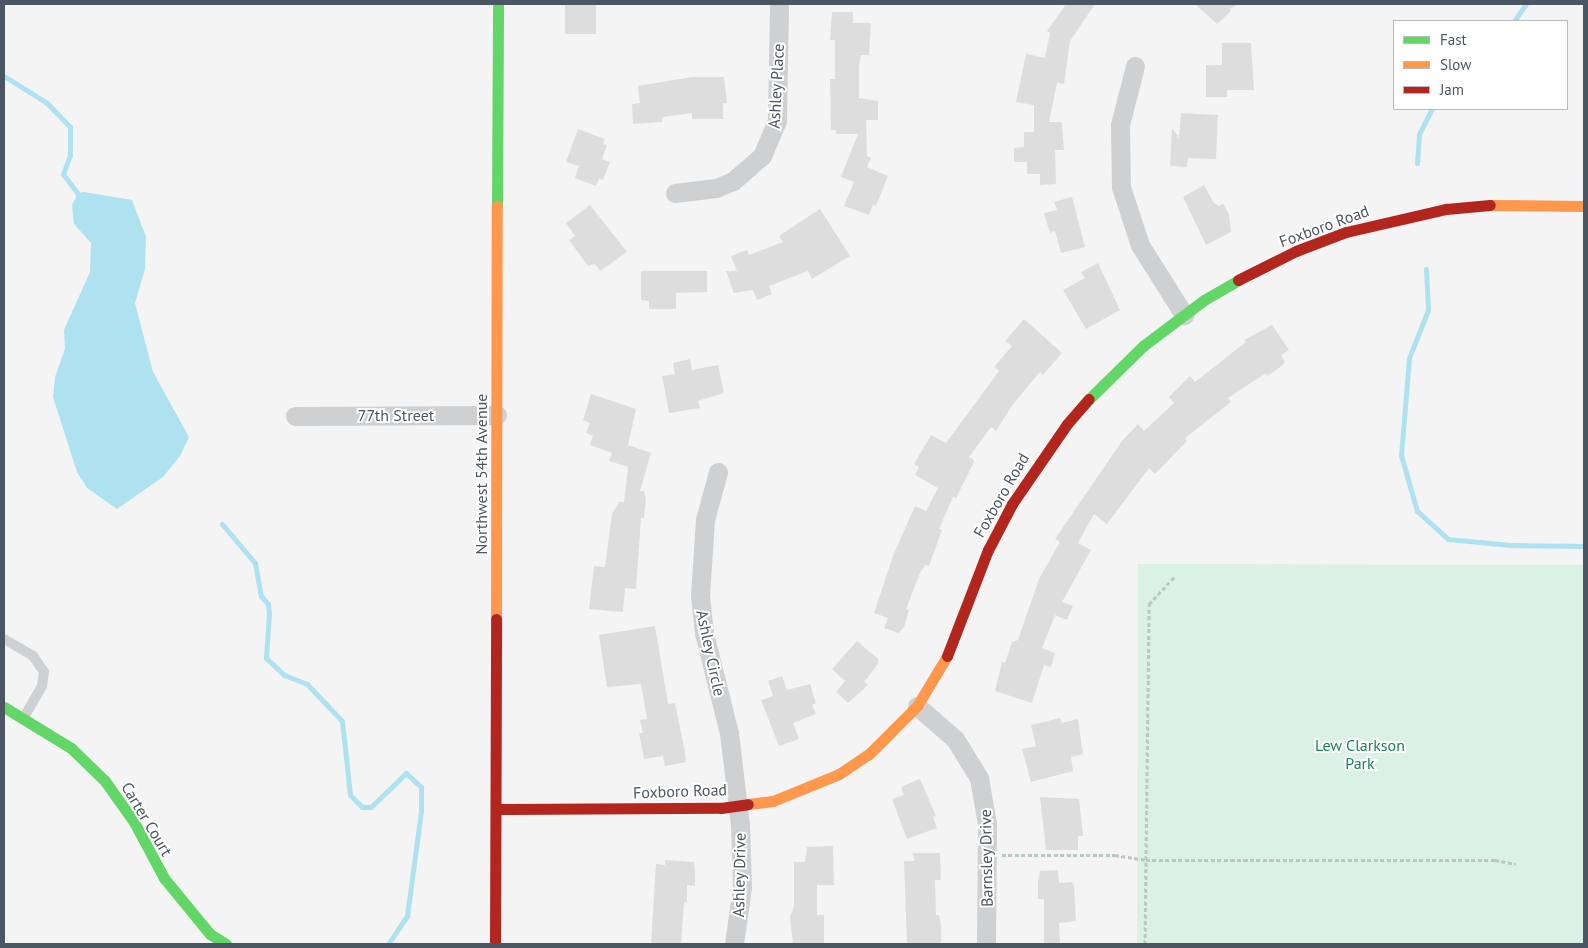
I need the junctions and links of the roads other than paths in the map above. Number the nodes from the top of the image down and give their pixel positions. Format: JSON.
{"nodes":[{"id":1,"x":498,"y":4,"type":"edge"},
{"id":2,"x":779,"y":4,"type":"edge"},
{"id":3,"x":1135,"y":66,"type":"dead end"},
{"id":4,"x":675,"y":194,"type":"dead end"},
{"id":5,"x":1584,"y":206,"type":"edge"},
{"id":6,"x":1184,"y":314,"type":"junction"},
{"id":7,"x":498,"y":415,"type":"junction"},
{"id":8,"x":295,"y":416,"type":"dead end"},
{"id":9,"x":718,"y":472,"type":"dead end"},
{"id":10,"x":4,"y":639,"type":"edge"},
{"id":11,"x":917,"y":706,"type":"junction"},
{"id":12,"x":4,"y":707,"type":"edge"},
{"id":13,"x":25,"y":716,"type":"junction"},
{"id":14,"x":738,"y":805,"type":"junction"},
{"id":15,"x":496,"y":809,"type":"junction"},
{"id":16,"x":226,"y":944,"type":"edge"},
{"id":17,"x":495,"y":944,"type":"edge"},
{"id":18,"x":734,"y":944,"type":"edge"},
{"id":19,"x":986,"y":944,"type":"edge"}],
"edges":[{"from":1,"to":7,"type":"street","name":"Northwest 54th Avenue"},
{"from":2,"to":4,"type":"street","name":"Ashley Place"},
{"from":3,"to":6,"type":"street"},
{"from":5,"to":6,"type":"street","name":"Foxboro Road"},
{"from":6,"to":11,"type":"street","name":"Foxboro Road"},
{"from":7,"to":8,"type":"street","name":"77th Street"},
{"from":7,"to":15,"type":"street","name":"Northwest 54th Avenue"},
{"from":9,"to":14,"type":"street","name":"Ashley Circle"},
{"from":10,"to":13,"type":"lane"},
{"from":11,"to":14,"type":"street","name":"Foxboro Road"},
{"from":11,"to":19,"type":"street","name":"Barnsley Drive"},
{"from":12,"to":13,"type":"street","name":"Carter Court"},
{"from":13,"to":16,"type":"street","name":"Carter Court"},
{"from":14,"to":15,"type":"street","name":"Foxboro Road"},
{"from":14,"to":18,"type":"street","name":"Ashley Drive"},
{"from":15,"to":17,"type":"street","name":"Northwest 54th Avenue"}]}
